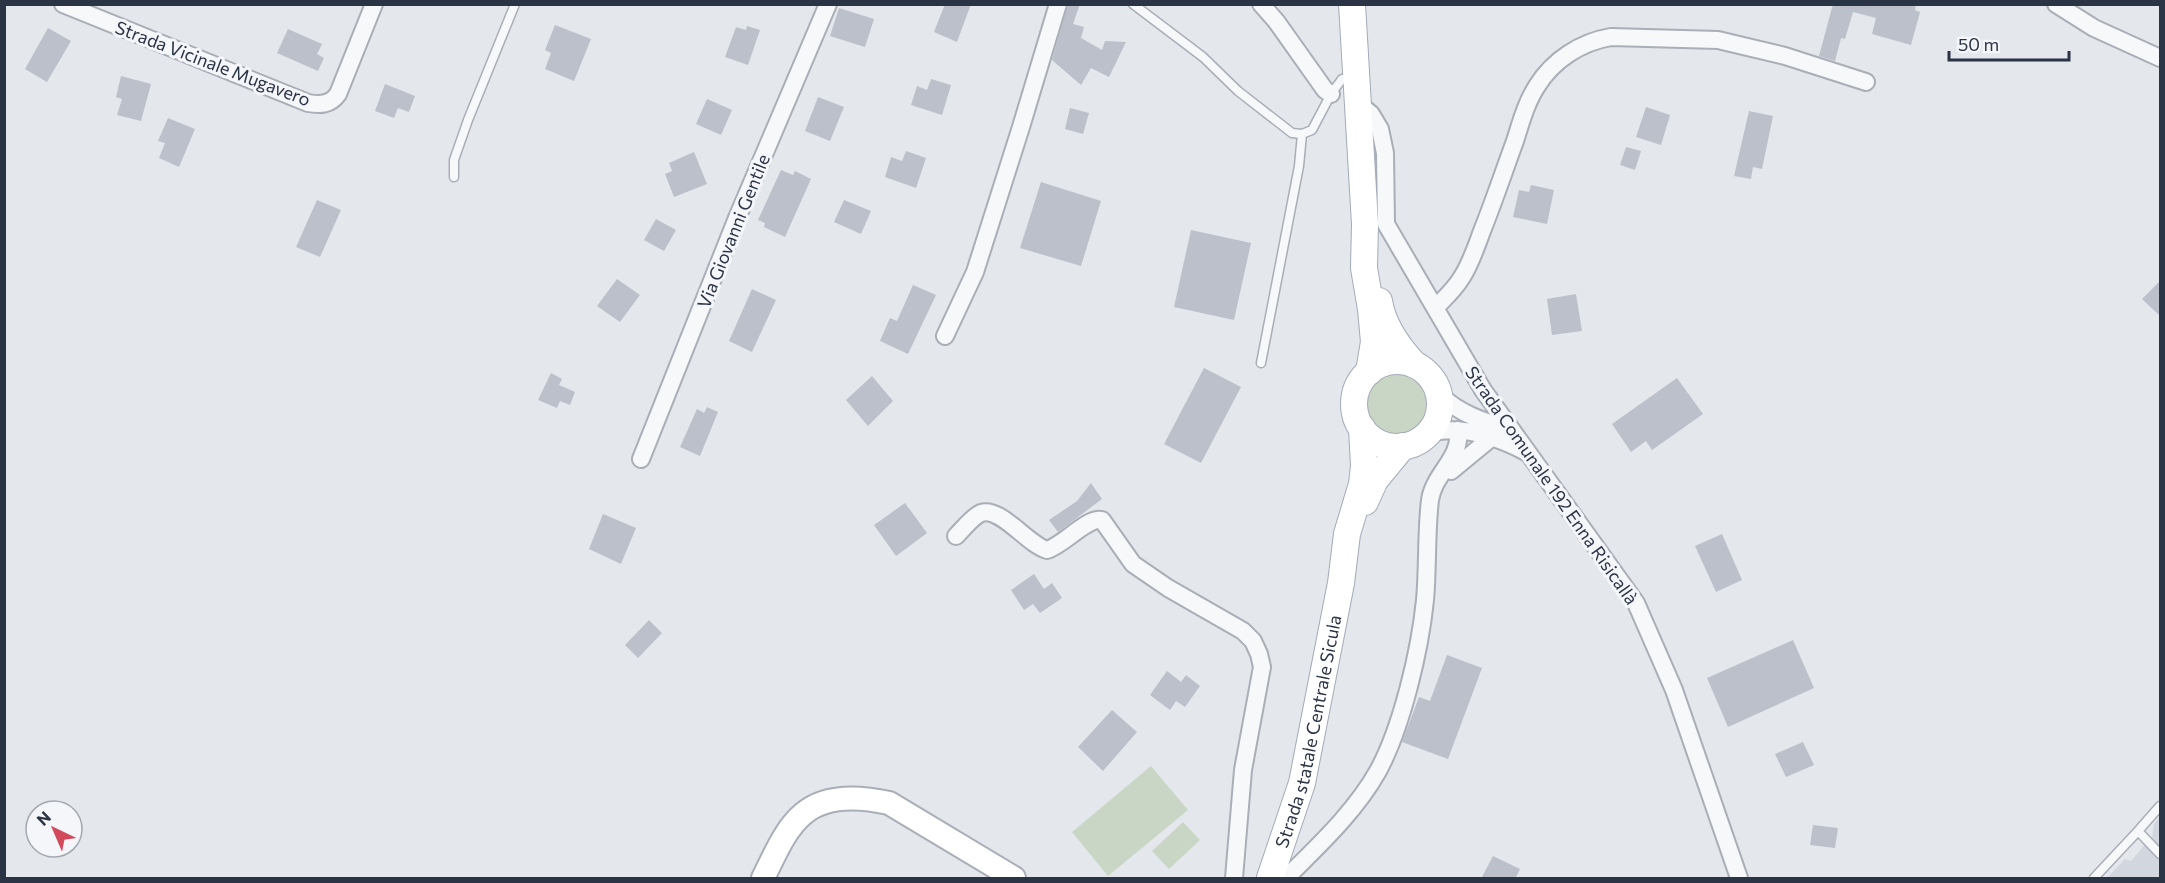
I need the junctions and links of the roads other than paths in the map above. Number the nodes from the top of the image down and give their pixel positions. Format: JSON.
{"nodes":[{"id":1,"x":63,"y":4,"type":"edge"},
{"id":2,"x":374,"y":4,"type":"edge"},
{"id":3,"x":515,"y":4,"type":"edge"},
{"id":4,"x":828,"y":4,"type":"edge"},
{"id":5,"x":1058,"y":4,"type":"edge"},
{"id":6,"x":1133,"y":4,"type":"edge"},
{"id":7,"x":1261,"y":4,"type":"edge"},
{"id":8,"x":1352,"y":4,"type":"edge"},
{"id":9,"x":2055,"y":4,"type":"edge"},
{"id":10,"x":2160,"y":58,"type":"edge"},
{"id":11,"x":1357,"y":78,"type":"junction"},
{"id":12,"x":1866,"y":82,"type":"dead end"},
{"id":13,"x":1331,"y":94,"type":"junction"},
{"id":14,"x":1359,"y":103,"type":"junction"},
{"id":15,"x":1302,"y":134,"type":"junction"},
{"id":16,"x":454,"y":177,"type":"dead end"},
{"id":17,"x":1365,"y":224,"type":"junction"},
{"id":18,"x":1435,"y":308,"type":"junction"},
{"id":19,"x":945,"y":336,"type":"dead end"},
{"id":20,"x":1261,"y":363,"type":"dead end"},
{"id":21,"x":1415,"y":365,"type":"junction"},
{"id":22,"x":1369,"y":372,"type":"junction"},
{"id":23,"x":1439,"y":394,"type":"junction"},
{"id":24,"x":1362,"y":428,"type":"junction"},
{"id":25,"x":1458,"y":430,"type":"junction"},
{"id":26,"x":1512,"y":430,"type":"junction"},
{"id":27,"x":1427,"y":434,"type":"junction"},
{"id":28,"x":1491,"y":438,"type":"junction"},
{"id":29,"x":1403,"y":446,"type":"junction"},
{"id":30,"x":1529,"y":454,"type":"junction"},
{"id":31,"x":641,"y":459,"type":"dead end"},
{"id":32,"x":1431,"y":495,"type":"junction"},
{"id":33,"x":956,"y":536,"type":"dead end"},
{"id":34,"x":1341,"y":583,"type":"junction"},
{"id":35,"x":2160,"y":806,"type":"edge"},
{"id":36,"x":2138,"y":831,"type":"junction"},
{"id":37,"x":2160,"y":854,"type":"edge"},
{"id":38,"x":1277,"y":878,"type":"edge"},
{"id":39,"x":764,"y":879,"type":"edge"},
{"id":40,"x":1014,"y":879,"type":"edge"},
{"id":41,"x":1234,"y":879,"type":"edge"},
{"id":42,"x":1739,"y":879,"type":"edge"},
{"id":43,"x":2094,"y":879,"type":"edge"}],
"edges":[{"from":1,"to":2,"type":"street","name":"Strada Vicinale Mugavero"},
{"from":3,"to":16,"type":"lane"},
{"from":4,"to":31,"type":"street","name":"Via Giovanni Gentile"},
{"from":5,"to":19,"type":"street"},
{"from":6,"to":15,"type":"lane"},
{"from":7,"to":13,"type":"street"},
{"from":8,"to":11,"type":"main road"},
{"from":9,"to":10,"type":"street"},
{"from":11,"to":13,"type":"lane"},
{"from":11,"to":14,"type":"main road"},
{"from":12,"to":18,"type":"street"},
{"from":13,"to":15,"type":"lane"},
{"from":14,"to":17,"type":"main road"},
{"from":14,"to":18,"type":"street","name":"Strada Comunale 192 Enna Risicallà"},
{"from":15,"to":20,"type":"lane"},
{"from":17,"to":21,"type":"main road"},
{"from":17,"to":22,"type":"main road"},
{"from":18,"to":26,"type":"street","name":"Strada Comunale 192 Enna Risicallà"},
{"from":21,"to":22,"type":"main road"},
{"from":21,"to":23,"type":"main road"},
{"from":22,"to":24,"type":"main road"},
{"from":23,"to":26,"type":"street"},
{"from":23,"to":27,"type":"main road"},
{"from":24,"to":29,"type":"main road"},
{"from":24,"to":34,"type":"main road","name":"Strada statale Centrale Sicula"},
{"from":25,"to":27,"type":"street"},
{"from":25,"to":28,"type":"street"},
{"from":25,"to":32,"type":"street"},
{"from":26,"to":30,"type":"street","name":"Strada Comunale 192 Enna Risicallà"},
{"from":27,"to":29,"type":"main road"},
{"from":28,"to":30,"type":"street"},
{"from":28,"to":32,"type":"street"},
{"from":29,"to":34,"type":"main road","name":"Strada statale Centrale Sicula"},
{"from":30,"to":42,"type":"street","name":"Strada Comunale 192 Enna Risicallà"},
{"from":32,"to":38,"type":"street"},
{"from":33,"to":41,"type":"street"},
{"from":34,"to":38,"type":"main road","name":"Strada statale Centrale Sicula"},
{"from":35,"to":36,"type":"lane"},
{"from":36,"to":37,"type":"lane"},
{"from":36,"to":43,"type":"lane"},
{"from":39,"to":40,"type":"street"}]}
